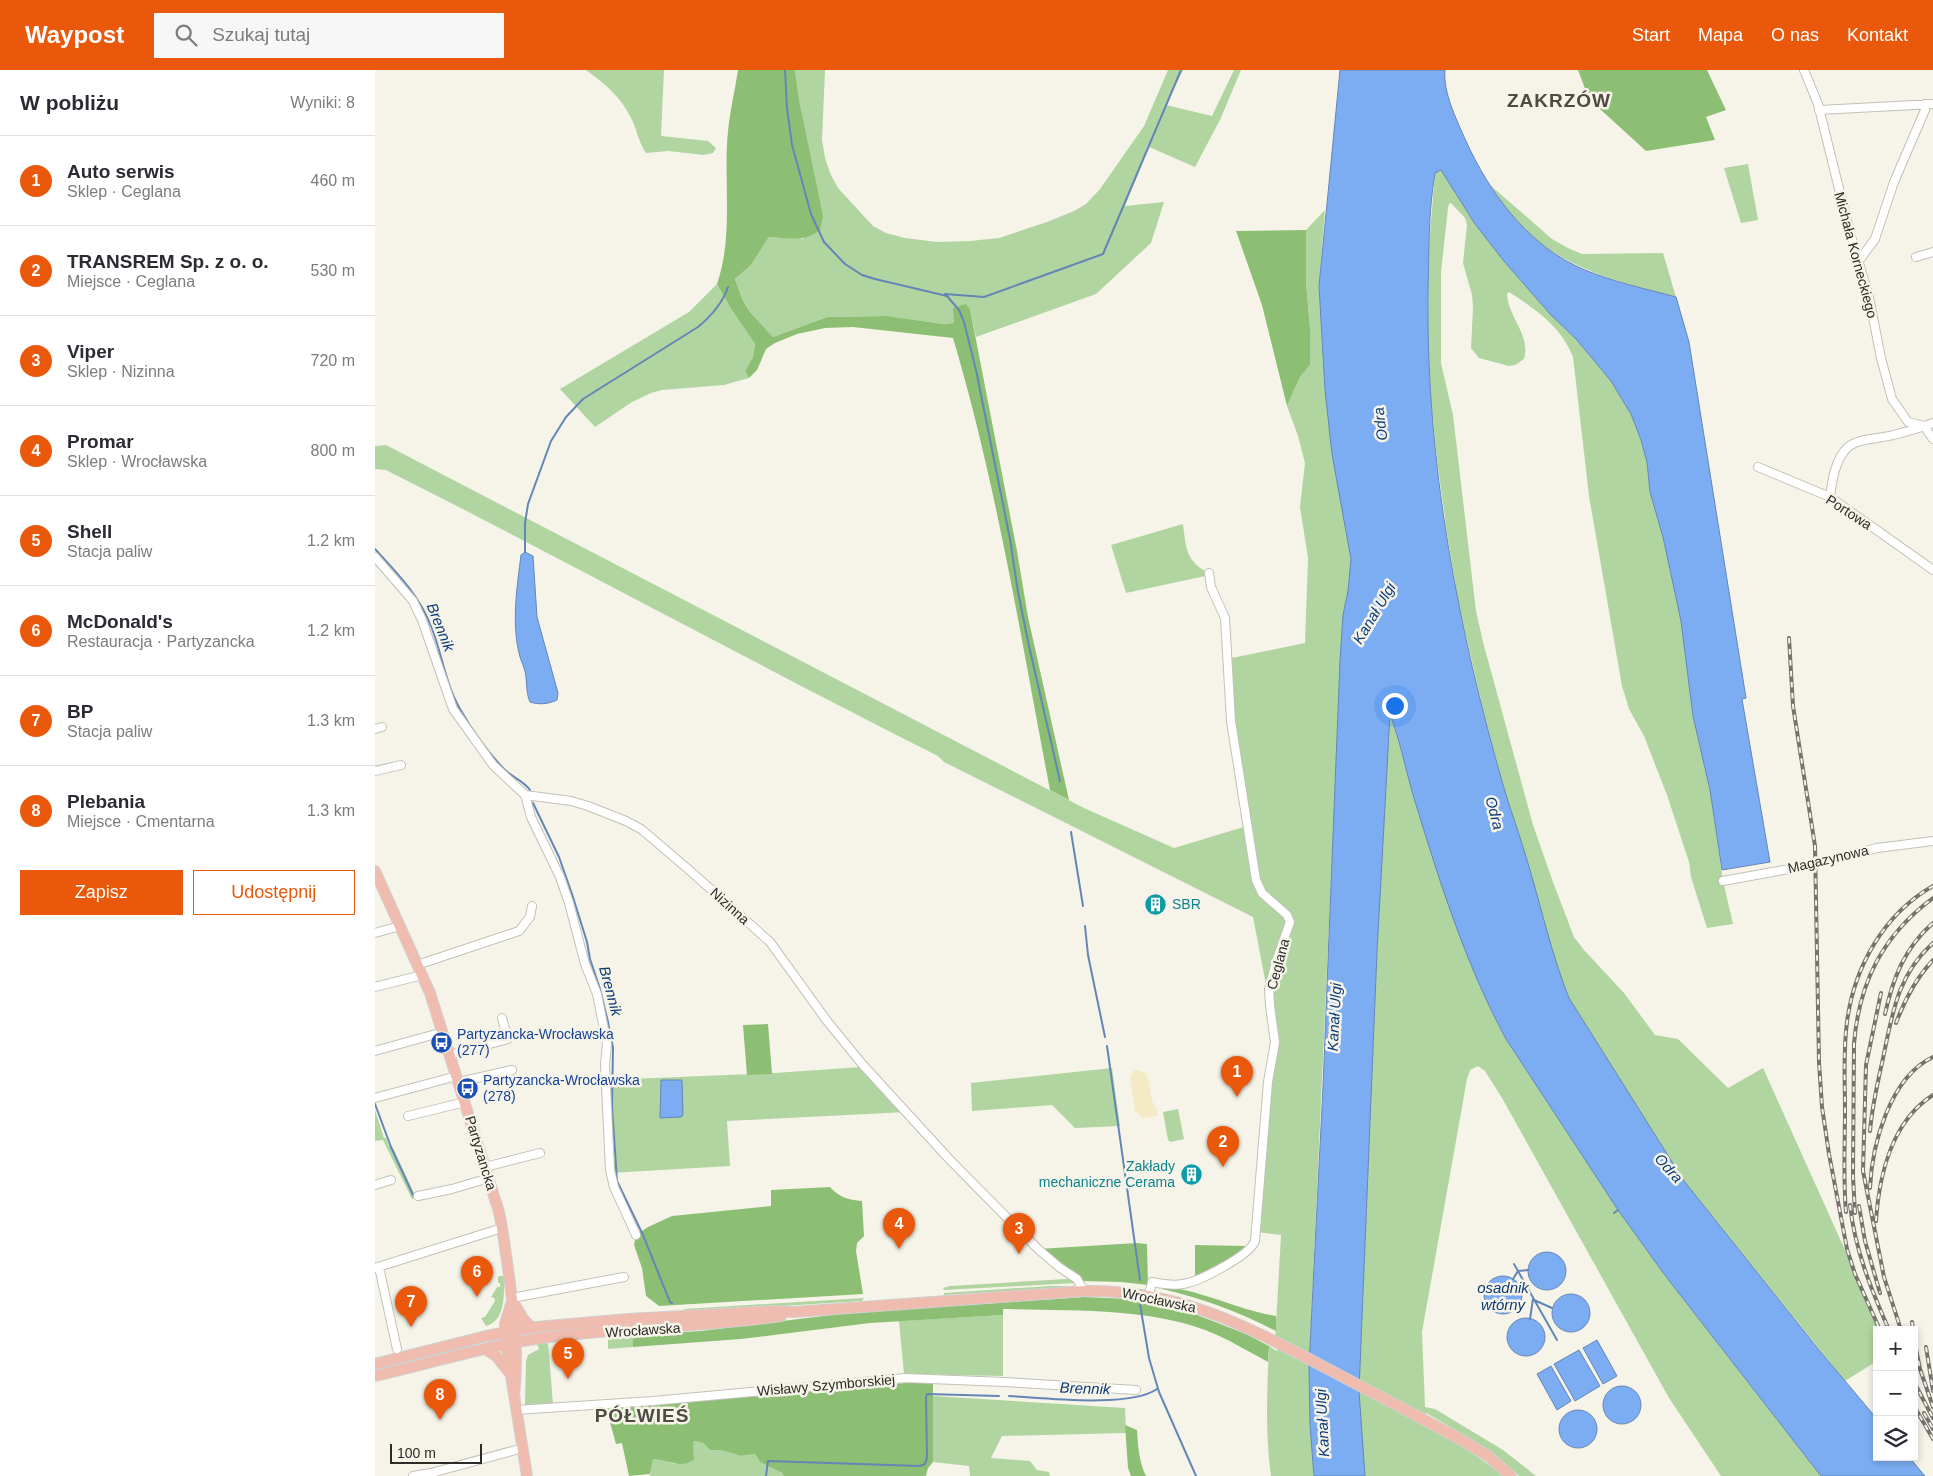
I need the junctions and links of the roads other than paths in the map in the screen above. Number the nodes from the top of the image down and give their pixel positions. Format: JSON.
{"nodes":[{"id":1,"x":1804,"y":70,"type":"edge"},
{"id":2,"x":1929,"y":104,"type":"edge"},
{"id":3,"x":1819,"y":110,"type":"junction"},
{"id":4,"x":1933,"y":252,"type":"edge"},
{"id":5,"x":1916,"y":257,"type":"dead end"},
{"id":6,"x":1858,"y":262,"type":"junction"},
{"id":7,"x":1933,"y":423,"type":"edge"},
{"id":8,"x":1924,"y":426,"type":"junction"},
{"id":9,"x":1933,"y":439,"type":"edge"},
{"id":10,"x":1758,"y":467,"type":"dead end"},
{"id":11,"x":1830,"y":497,"type":"junction"},
{"id":12,"x":375,"y":557,"type":"edge"},
{"id":13,"x":1933,"y":570,"type":"edge"},
{"id":14,"x":1209,"y":573,"type":"dead end"},
{"id":15,"x":401,"y":765,"type":"dead end"},
{"id":16,"x":375,"y":771,"type":"edge"},
{"id":17,"x":525,"y":795,"type":"junction"},
{"id":18,"x":1933,"y":842,"type":"edge"},
{"id":19,"x":376,"y":875,"type":"edge"},
{"id":20,"x":1723,"y":880,"type":"dead end"},
{"id":21,"x":532,"y":906,"type":"dead end"},
{"id":22,"x":400,"y":926,"type":"junction"},
{"id":23,"x":375,"y":933,"type":"edge"},
{"id":24,"x":420,"y":970,"type":"junction"},
{"id":25,"x":375,"y":987,"type":"edge"},
{"id":26,"x":502,"y":1018,"type":"dead end"},
{"id":27,"x":443,"y":1032,"type":"junction"},
{"id":28,"x":375,"y":1051,"type":"edge"},
{"id":29,"x":450,"y":1055,"type":"junction"},
{"id":30,"x":512,"y":1070,"type":"dead end"},
{"id":31,"x":458,"y":1079,"type":"junction"},
{"id":32,"x":375,"y":1098,"type":"edge"},
{"id":33,"x":465,"y":1102,"type":"junction"},
{"id":34,"x":408,"y":1116,"type":"dead end"},
{"id":35,"x":540,"y":1153,"type":"dead end"},
{"id":36,"x":487,"y":1172,"type":"junction"},
{"id":37,"x":391,"y":1180,"type":"dead end"},
{"id":38,"x":375,"y":1185,"type":"edge"},
{"id":39,"x":419,"y":1196,"type":"dead end"},
{"id":40,"x":502,"y":1228,"type":"junction"},
{"id":41,"x":635,"y":1235,"type":"dead end"},
{"id":42,"x":377,"y":1267,"type":"edge"},
{"id":43,"x":624,"y":1277,"type":"dead end"},
{"id":44,"x":1084,"y":1291,"type":"junction"},
{"id":45,"x":1149,"y":1296,"type":"junction"},
{"id":46,"x":512,"y":1299,"type":"junction"},
{"id":47,"x":794,"y":1312,"type":"junction"},
{"id":48,"x":532,"y":1328,"type":"junction"},
{"id":49,"x":511,"y":1331,"type":"junction"},
{"id":50,"x":512,"y":1343,"type":"junction"},
{"id":51,"x":397,"y":1349,"type":"dead end"},
{"id":52,"x":485,"y":1349,"type":"junction"},
{"id":53,"x":375,"y":1364,"type":"edge"},
{"id":54,"x":510,"y":1373,"type":"junction"},
{"id":55,"x":375,"y":1376,"type":"edge"},
{"id":56,"x":1136,"y":1390,"type":"dead end"},
{"id":57,"x":514,"y":1395,"type":"junction"},
{"id":58,"x":516,"y":1410,"type":"junction"},
{"id":59,"x":523,"y":1448,"type":"junction"},
{"id":60,"x":413,"y":1476,"type":"edge"},
{"id":61,"x":527,"y":1476,"type":"edge"},
{"id":62,"x":1511,"y":1476,"type":"edge"}],
"edges":[{"from":1,"to":3,"type":"street","name":"Michała Korneckiego"},
{"from":2,"to":3,"type":"street"},
{"from":2,"to":6,"type":"street"},
{"from":3,"to":6,"type":"street","name":"Michała Korneckiego"},
{"from":4,"to":5,"type":"street"},
{"from":6,"to":8,"type":"street","name":"Michała Korneckiego"},
{"from":7,"to":8,"type":"street"},
{"from":8,"to":9,"type":"street"},
{"from":8,"to":11,"type":"street"},
{"from":10,"to":11,"type":"street","name":"Portowa"},
{"from":11,"to":13,"type":"street","name":"Portowa"},
{"from":12,"to":17,"type":"street"},
{"from":14,"to":45,"type":"street","name":"Ceglana"},
{"from":15,"to":16,"type":"street"},
{"from":17,"to":41,"type":"street"},
{"from":17,"to":44,"type":"street","name":"Nizinna"},
{"from":18,"to":20,"type":"street","name":"Magazynowa"},
{"from":19,"to":22,"type":"main road","name":"Partyzancka"},
{"from":21,"to":24,"type":"street"},
{"from":22,"to":23,"type":"street"},
{"from":22,"to":24,"type":"main road","name":"Partyzancka"},
{"from":24,"to":25,"type":"street"},
{"from":24,"to":27,"type":"main road","name":"Partyzancka"},
{"from":26,"to":29,"type":"street"},
{"from":27,"to":28,"type":"street"},
{"from":27,"to":29,"type":"main road","name":"Partyzancka"},
{"from":29,"to":31,"type":"main road","name":"Partyzancka"},
{"from":30,"to":31,"type":"street"},
{"from":31,"to":32,"type":"street"},
{"from":31,"to":33,"type":"main road","name":"Partyzancka"},
{"from":33,"to":34,"type":"street"},
{"from":33,"to":36,"type":"main road","name":"Partyzancka"},
{"from":35,"to":36,"type":"street"},
{"from":36,"to":39,"type":"street"},
{"from":36,"to":40,"type":"main road","name":"Partyzancka"},
{"from":37,"to":38,"type":"street"},
{"from":40,"to":42,"type":"street"},
{"from":40,"to":46,"type":"main road","name":"Partyzancka"},
{"from":42,"to":51,"type":"street"},
{"from":43,"to":46,"type":"street"},
{"from":44,"to":45,"type":"main road","name":"Wrocławska"},
{"from":44,"to":47,"type":"main road","name":"Wrocławska"},
{"from":45,"to":62,"type":"main road","name":"Wrocławska"},
{"from":46,"to":48,"type":"main road"},
{"from":46,"to":49,"type":"main road","name":"Partyzancka"},
{"from":47,"to":48,"type":"main road","name":"Wrocławska"},
{"from":47,"to":50,"type":"main road","name":"Wrocławska"},
{"from":48,"to":49,"type":"main road","name":"Wrocławska"},
{"from":49,"to":50,"type":"main road","name":"Partyzancka"},
{"from":49,"to":53,"type":"main road","name":"Wrocławska"},
{"from":50,"to":52,"type":"main road","name":"Wrocławska"},
{"from":50,"to":54,"type":"main road"},
{"from":50,"to":57,"type":"main road"},
{"from":52,"to":54,"type":"main road"},
{"from":52,"to":55,"type":"main road","name":"Wrocławska"},
{"from":54,"to":57,"type":"main road"},
{"from":56,"to":58,"type":"street","name":"Wisławy Szymborskiej"},
{"from":57,"to":58,"type":"main road"},
{"from":58,"to":59,"type":"main road"},
{"from":59,"to":60,"type":"street"},
{"from":59,"to":61,"type":"main road"}]}
